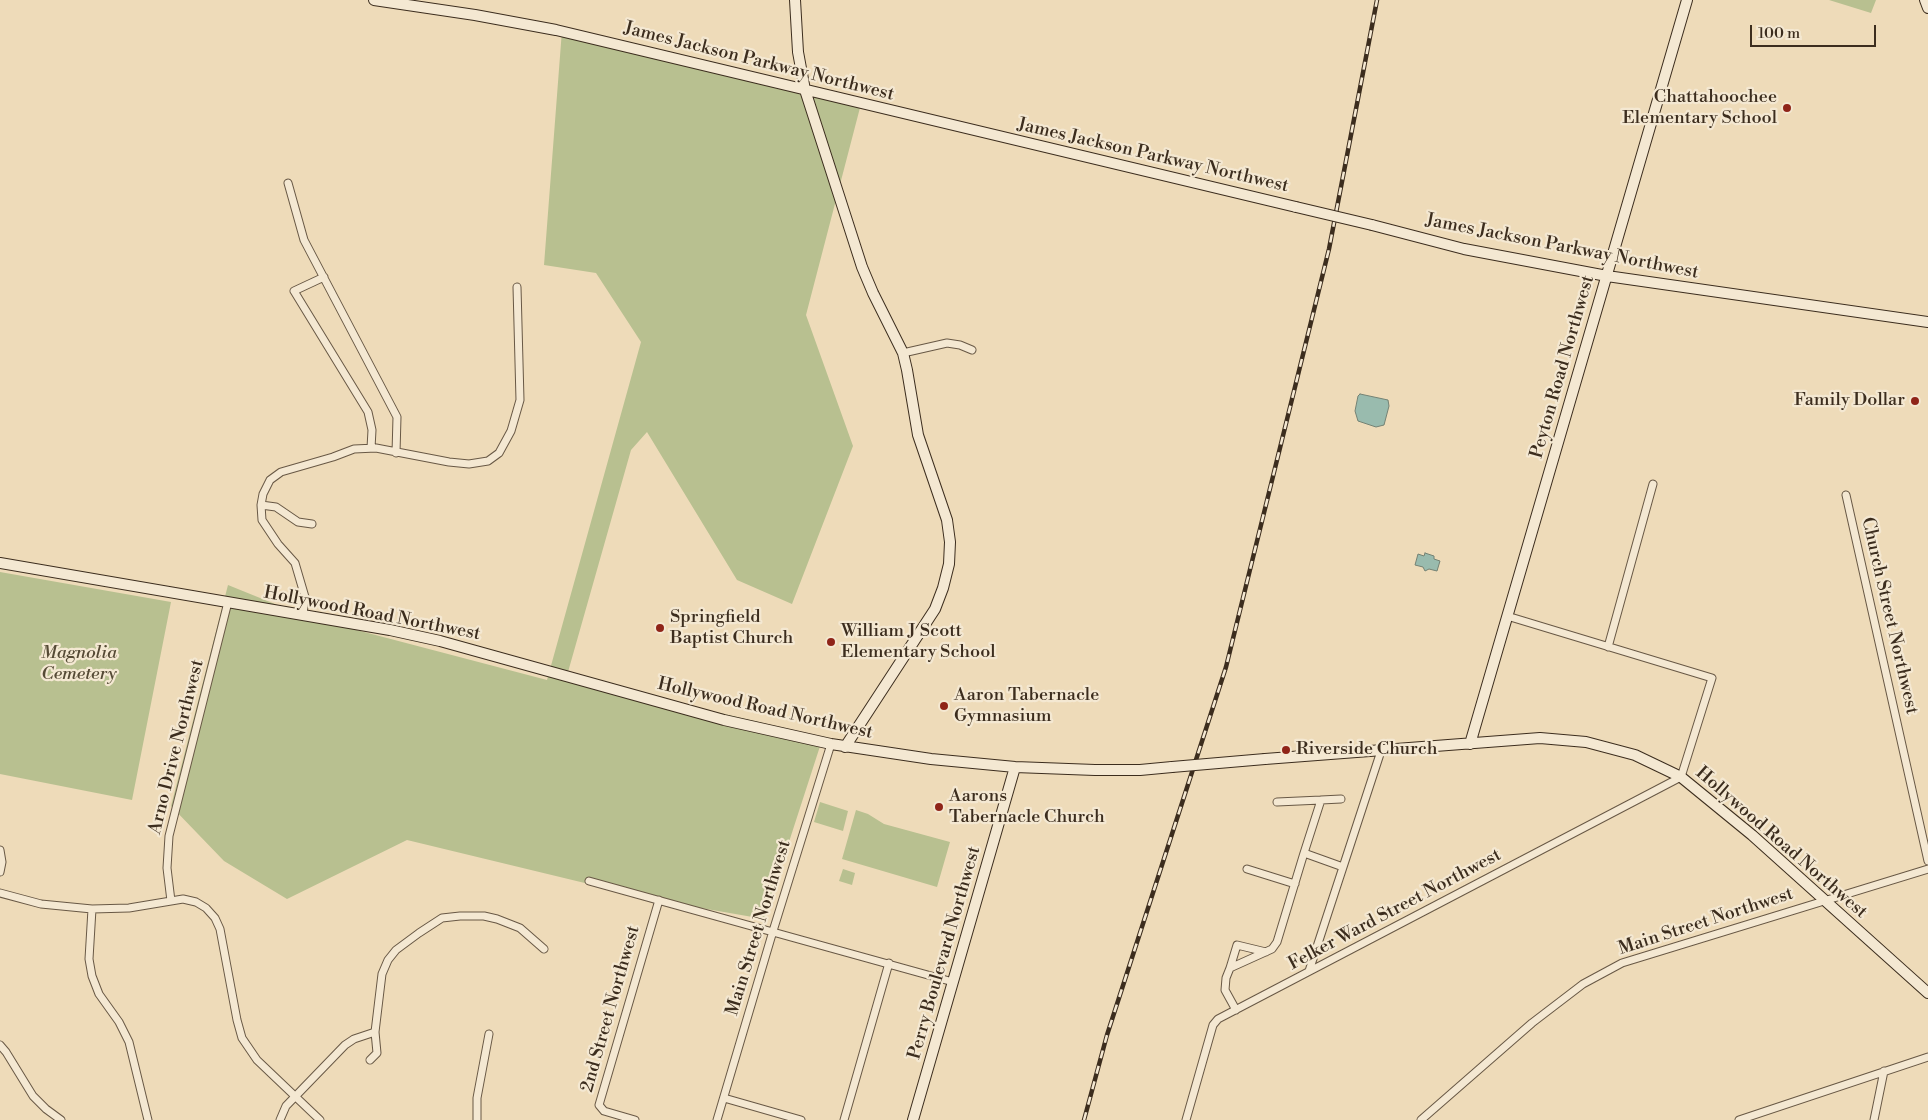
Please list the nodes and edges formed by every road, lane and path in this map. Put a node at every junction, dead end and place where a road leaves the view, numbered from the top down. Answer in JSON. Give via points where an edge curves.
{"nodes":[{"id":1,"x":380,"y":0,"type":"edge"},
{"id":2,"x":795,"y":0,"type":"edge"},
{"id":3,"x":1687,"y":0,"type":"edge"},
{"id":4,"x":1925,"y":0,"type":"edge"},
{"id":5,"x":1928,"y":8,"type":"edge"},
{"id":6,"x":805,"y":90,"type":"junction"},
{"id":7,"x":288,"y":183,"type":"dead end"},
{"id":8,"x":1606,"y":276,"type":"junction"},
{"id":9,"x":324,"y":278,"type":"junction"},
{"id":10,"x":517,"y":286,"type":"dead end"},
{"id":11,"x":1928,"y":322,"type":"edge"},
{"id":12,"x":972,"y":350,"type":"dead end"},
{"id":13,"x":903,"y":353,"type":"junction"},
{"id":14,"x":371,"y":448,"type":"junction"},
{"id":15,"x":396,"y":453,"type":"junction"},
{"id":16,"x":1653,"y":484,"type":"dead end"},
{"id":17,"x":1846,"y":495,"type":"dead end"},
{"id":18,"x":261,"y":505,"type":"junction"},
{"id":19,"x":312,"y":524,"type":"dead end"},
{"id":20,"x":0,"y":563,"type":"edge"},
{"id":21,"x":228,"y":602,"type":"junction"},
{"id":22,"x":303,"y":615,"type":"junction"},
{"id":23,"x":1507,"y":616,"type":"junction"},
{"id":24,"x":1608,"y":647,"type":"junction"},
{"id":25,"x":831,"y":744,"type":"junction"},
{"id":26,"x":1470,"y":744,"type":"junction"},
{"id":27,"x":845,"y":746,"type":"junction"},
{"id":28,"x":1381,"y":751,"type":"junction"},
{"id":29,"x":1015,"y":767,"type":"junction"},
{"id":30,"x":1681,"y":777,"type":"junction"},
{"id":31,"x":1341,"y":799,"type":"dead end"},
{"id":32,"x":1322,"y":800,"type":"junction"},
{"id":33,"x":1277,"y":802,"type":"dead end"},
{"id":34,"x":0,"y":850,"type":"edge"},
{"id":35,"x":1304,"y":853,"type":"junction"},
{"id":36,"x":1928,"y":861,"type":"edge"},
{"id":37,"x":1343,"y":867,"type":"junction"},
{"id":38,"x":1248,"y":869,"type":"dead end"},
{"id":39,"x":1928,"y":869,"type":"edge"},
{"id":40,"x":0,"y":872,"type":"edge"},
{"id":41,"x":589,"y":881,"type":"dead end"},
{"id":42,"x":1295,"y":884,"type":"junction"},
{"id":43,"x":0,"y":893,"type":"edge"},
{"id":44,"x":659,"y":900,"type":"junction"},
{"id":45,"x":1824,"y":900,"type":"junction"},
{"id":46,"x":171,"y":901,"type":"junction"},
{"id":47,"x":92,"y":909,"type":"junction"},
{"id":48,"x":773,"y":931,"type":"junction"},
{"id":49,"x":544,"y":949,"type":"dead end"},
{"id":50,"x":1266,"y":952,"type":"junction"},
{"id":51,"x":889,"y":963,"type":"junction"},
{"id":52,"x":1230,"y":968,"type":"junction"},
{"id":53,"x":1309,"y":972,"type":"junction"},
{"id":54,"x":954,"y":982,"type":"junction"},
{"id":55,"x":1928,"y":993,"type":"edge"},
{"id":56,"x":1236,"y":1010,"type":"junction"},
{"id":57,"x":375,"y":1032,"type":"junction"},
{"id":58,"x":489,"y":1034,"type":"dead end"},
{"id":59,"x":0,"y":1045,"type":"edge"},
{"id":60,"x":1928,"y":1056,"type":"edge"},
{"id":61,"x":370,"y":1060,"type":"dead end"},
{"id":62,"x":1884,"y":1071,"type":"junction"},
{"id":63,"x":296,"y":1097,"type":"junction"},
{"id":64,"x":724,"y":1098,"type":"junction"},
{"id":65,"x":62,"y":1120,"type":"edge"},
{"id":66,"x":148,"y":1120,"type":"edge"},
{"id":67,"x":280,"y":1120,"type":"edge"},
{"id":68,"x":320,"y":1120,"type":"edge"},
{"id":69,"x":477,"y":1120,"type":"edge"},
{"id":70,"x":636,"y":1120,"type":"edge"},
{"id":71,"x":717,"y":1120,"type":"edge"},
{"id":72,"x":801,"y":1120,"type":"edge"},
{"id":73,"x":844,"y":1120,"type":"edge"},
{"id":74,"x":913,"y":1120,"type":"edge"},
{"id":75,"x":1186,"y":1120,"type":"edge"},
{"id":76,"x":1421,"y":1120,"type":"edge"},
{"id":77,"x":1739,"y":1120,"type":"edge"},
{"id":78,"x":1874,"y":1120,"type":"edge"}],
"edges":[{"from":1,"to":6,"type":"street","name":"James Jackson Parkway Northwest","via":[[556,30]]},
{"from":2,"to":6,"type":"street","via":[[798,52]]},
{"from":3,"to":8,"type":"street","name":"Peyton Road Northwest"},
{"from":4,"to":5,"type":"street"},
{"from":6,"to":8,"type":"street","name":"James Jackson Parkway Northwest","bridge":true,"via":[[1464,249]]},
{"from":6,"to":13,"type":"street","via":[[862,267]]},
{"from":7,"to":9,"type":"street","via":[[304,240]]},
{"from":8,"to":11,"type":"street","name":"James Jackson Parkway Northwest"},
{"from":8,"to":23,"type":"street","name":"Peyton Road Northwest"},
{"from":9,"to":14,"type":"street","via":[[294,291],[368,412]]},
{"from":9,"to":15,"type":"street","via":[[398,417]]},
{"from":10,"to":15,"type":"street","via":[[520,400],[511,431],[499,453],[488,461],[468,464]]},
{"from":12,"to":13,"type":"street","via":[[960,344],[947,343]]},
{"from":13,"to":27,"type":"street","via":[[918,435],[947,520],[949,564],[935,609]]},
{"from":14,"to":15,"type":"street"},
{"from":14,"to":18,"type":"street","via":[[354,449],[281,472],[270,480]]},
{"from":16,"to":24,"type":"street"},
{"from":17,"to":36,"type":"street","name":"Church Street Northwest"},
{"from":18,"to":19,"type":"street","via":[[276,507],[298,522]]},
{"from":18,"to":22,"type":"street","via":[[262,520],[295,563],[305,597]]},
{"from":20,"to":21,"type":"street","name":"Hollywood Road Northwest"},
{"from":21,"to":22,"type":"street","name":"Hollywood Road Northwest"},
{"from":21,"to":46,"type":"street","name":"Arno Drive Northwest","via":[[169,836],[167,868]]},
{"from":22,"to":25,"type":"street","name":"Hollywood Road Northwest","via":[[440,641],[714,717]]},
{"from":23,"to":24,"type":"street"},
{"from":23,"to":26,"type":"street","name":"Peyton Road Northwest"},
{"from":24,"to":30,"type":"street","via":[[1712,678]]},
{"from":25,"to":27,"type":"street","name":"Hollywood Road Northwest"},
{"from":25,"to":48,"type":"street","name":"Main Street Northwest"},
{"from":26,"to":28,"type":"street","name":"Hollywood Road Northwest"},
{"from":26,"to":30,"type":"street","name":"Hollywood Road Northwest","via":[[1540,738],[1586,742],[1635,755]]},
{"from":27,"to":29,"type":"street","name":"Hollywood Road Northwest"},
{"from":28,"to":29,"type":"street","name":"Hollywood Road Northwest","bridge":true,"via":[[1140,770]]},
{"from":28,"to":37,"type":"street"},
{"from":29,"to":54,"type":"street","name":"Perry Boulevard Northwest"},
{"from":30,"to":45,"type":"street","name":"Hollywood Road Northwest"},
{"from":30,"to":53,"type":"street","name":"Felker Ward Street Northwest"},
{"from":31,"to":32,"type":"street"},
{"from":32,"to":33,"type":"street"},
{"from":32,"to":35,"type":"street"},
{"from":34,"to":40,"type":"street"},
{"from":35,"to":37,"type":"street"},
{"from":35,"to":42,"type":"street"},
{"from":37,"to":53,"type":"street"},
{"from":38,"to":42,"type":"street"},
{"from":39,"to":45,"type":"street","name":"Main Street Northwest"},
{"from":41,"to":44,"type":"street"},
{"from":42,"to":50,"type":"street","via":[[1277,942]]},
{"from":43,"to":47,"type":"street","via":[[40,904]]},
{"from":44,"to":48,"type":"street"},
{"from":44,"to":70,"type":"street","name":"2nd Street Northwest","via":[[599,1104],[604,1111]]},
{"from":45,"to":55,"type":"street","name":"Hollywood Road Northwest"},
{"from":45,"to":76,"type":"street","name":"Main Street Northwest","via":[[1622,963],[1584,984],[1532,1023]]},
{"from":46,"to":47,"type":"street","via":[[129,908]]},
{"from":46,"to":63,"type":"street","via":[[196,902],[215,918],[242,1038],[257,1060]]},
{"from":47,"to":66,"type":"street","via":[[92,976],[99,994],[129,1042]]},
{"from":48,"to":51,"type":"street"},
{"from":48,"to":64,"type":"street","name":"Main Street Northwest"},
{"from":49,"to":57,"type":"street","via":[[520,928],[497,919],[476,916],[442,918],[396,950],[388,960],[382,974]]},
{"from":50,"to":52,"type":"street"},
{"from":50,"to":52,"type":"street","via":[[1237,944]]},
{"from":51,"to":54,"type":"street"},
{"from":51,"to":73,"type":"street"},
{"from":52,"to":56,"type":"street","via":[[1225,990]]},
{"from":53,"to":56,"type":"street","name":"Felker Ward Street Northwest"},
{"from":54,"to":74,"type":"street","name":"Perry Boulevard Northwest"},
{"from":56,"to":75,"type":"street","name":"Felker Ward Street Northwest","via":[[1213,1025]]},
{"from":57,"to":61,"type":"street","via":[[377,1052]]},
{"from":57,"to":63,"type":"street","via":[[345,1045]]},
{"from":58,"to":69,"type":"street","via":[[477,1098]]},
{"from":59,"to":65,"type":"street","via":[[33,1096]]},
{"from":60,"to":62,"type":"street"},
{"from":62,"to":77,"type":"street"},
{"from":62,"to":78,"type":"street"},
{"from":63,"to":67,"type":"street","via":[[286,1106]]},
{"from":63,"to":68,"type":"street"},
{"from":64,"to":71,"type":"street","name":"Main Street Northwest"},
{"from":64,"to":72,"type":"street"}]}
